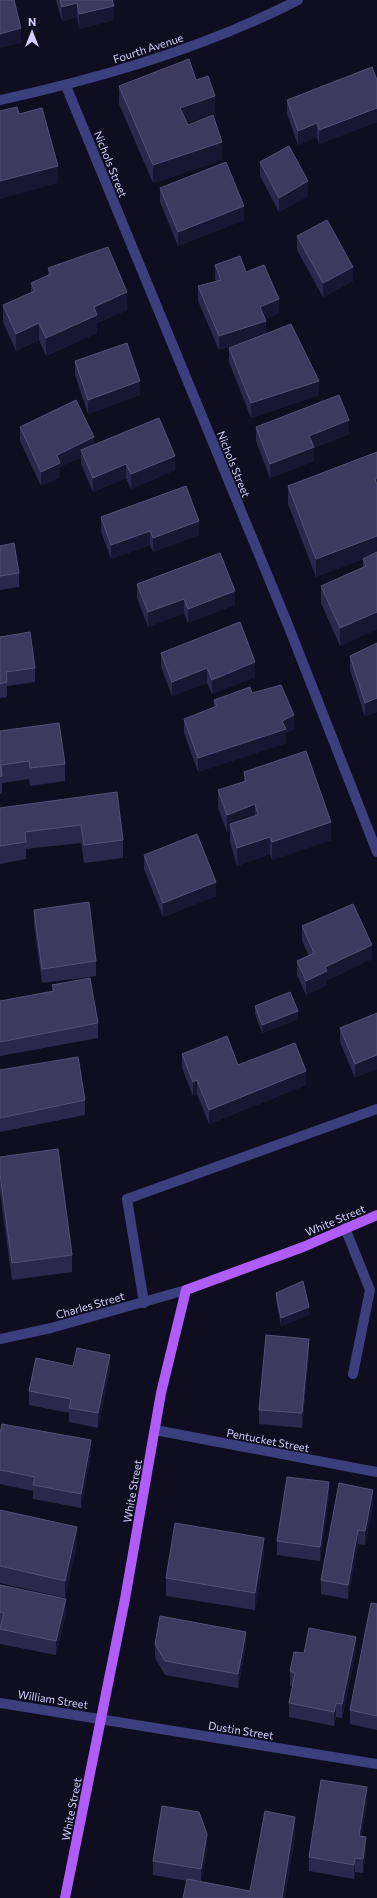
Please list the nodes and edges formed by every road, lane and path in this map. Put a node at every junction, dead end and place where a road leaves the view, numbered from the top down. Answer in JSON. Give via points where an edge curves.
{"nodes":[{"id":1,"x":298,"y":0,"type":"edge"},
{"id":2,"x":66,"y":86,"type":"junction"},
{"id":3,"x":0,"y":100,"type":"edge"},
{"id":4,"x":377,"y":852,"type":"edge"},
{"id":5,"x":377,"y":1109,"type":"edge"},
{"id":6,"x":377,"y":1215,"type":"edge"},
{"id":7,"x":345,"y":1228,"type":"junction"},
{"id":8,"x":186,"y":1290,"type":"junction"},
{"id":9,"x":144,"y":1303,"type":"junction"},
{"id":10,"x":0,"y":1339,"type":"edge"},
{"id":11,"x":353,"y":1374,"type":"dead end"},
{"id":12,"x":155,"y":1430,"type":"junction"},
{"id":13,"x":377,"y":1472,"type":"edge"},
{"id":14,"x":0,"y":1703,"type":"edge"},
{"id":15,"x":102,"y":1718,"type":"junction"},
{"id":16,"x":377,"y":1764,"type":"edge"},
{"id":17,"x":65,"y":1898,"type":"edge"}],
"edges":[{"from":1,"to":2,"type":"street","name":"Fourth Avenue","via":[[186,49]]},
{"from":2,"to":3,"type":"street","name":"Fourth Avenue"},
{"from":2,"to":4,"type":"street","name":"Nichols Street","via":[[288,625]]},
{"from":5,"to":9,"type":"street","via":[[127,1199]]},
{"from":6,"to":7,"type":"main road","name":"White Street"},
{"from":7,"to":8,"type":"main road","name":"White Street"},
{"from":7,"to":11,"type":"street","via":[[370,1290]]},
{"from":8,"to":9,"type":"street","name":"Charles Street"},
{"from":8,"to":12,"type":"main road","name":"White Street","via":[[161,1393]]},
{"from":9,"to":10,"type":"street","name":"Charles Street"},
{"from":12,"to":13,"type":"street","name":"Pentucket Street"},
{"from":12,"to":15,"type":"main road","name":"White Street"},
{"from":14,"to":15,"type":"street","name":"William Street"},
{"from":15,"to":16,"type":"street","name":"Dustin Street"},
{"from":15,"to":17,"type":"main road","name":"White Street"}]}
